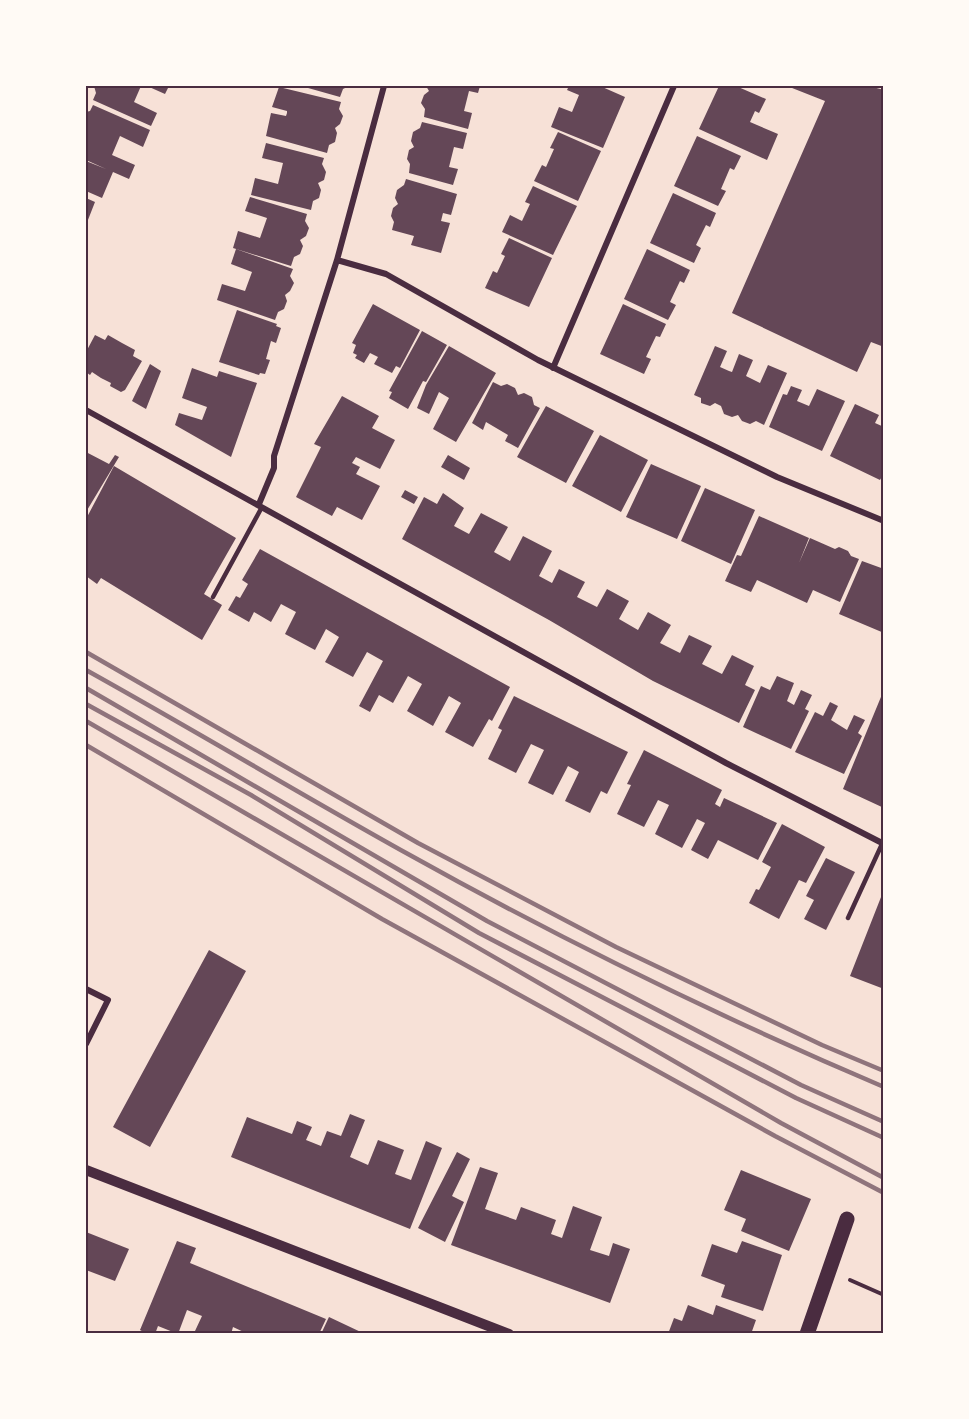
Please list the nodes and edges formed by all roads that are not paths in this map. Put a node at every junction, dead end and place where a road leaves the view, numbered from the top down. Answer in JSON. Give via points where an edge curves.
{"nodes":[{"id":1,"x":384,"y":86,"type":"edge"},
{"id":2,"x":674,"y":86,"type":"edge"},
{"id":3,"x":337,"y":260,"type":"junction"},
{"id":4,"x":553,"y":368,"type":"junction"},
{"id":5,"x":86,"y":410,"type":"edge"},
{"id":6,"x":261,"y":505,"type":"junction"},
{"id":7,"x":884,"y":521,"type":"edge"},
{"id":8,"x":213,"y":597,"type":"dead end"},
{"id":9,"x":883,"y":844,"type":"edge"},
{"id":10,"x":848,"y":918,"type":"dead end"},
{"id":11,"x":86,"y":989,"type":"edge"},
{"id":12,"x":86,"y":1044,"type":"edge"},
{"id":13,"x":86,"y":1170,"type":"edge"},
{"id":14,"x":847,"y":1219,"type":"dead end"},
{"id":15,"x":509,"y":1334,"type":"edge"},
{"id":16,"x":807,"y":1334,"type":"edge"}],
"edges":[{"from":1,"to":3,"type":"street"},
{"from":2,"to":4,"type":"street"},
{"from":3,"to":4,"type":"street","via":[[386,274]]},
{"from":3,"to":6,"type":"street"},
{"from":4,"to":7,"type":"street","via":[[777,477]]},
{"from":5,"to":6,"type":"street"},
{"from":6,"to":8,"type":"lane"},
{"from":6,"to":9,"type":"street","via":[[677,737]]},
{"from":9,"to":10,"type":"lane"},
{"from":11,"to":12,"type":"street","via":[[108,1000]]},
{"from":13,"to":15,"type":"street"},
{"from":14,"to":16,"type":"main road"}]}
